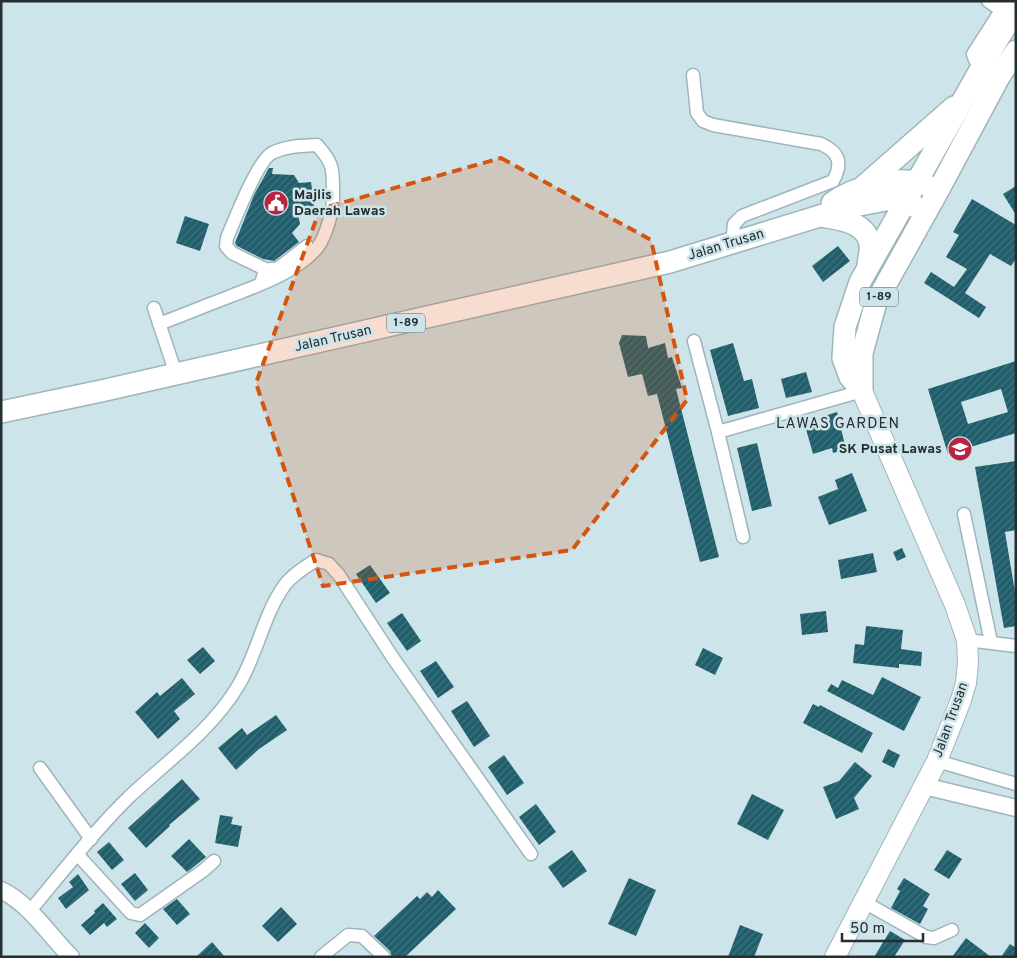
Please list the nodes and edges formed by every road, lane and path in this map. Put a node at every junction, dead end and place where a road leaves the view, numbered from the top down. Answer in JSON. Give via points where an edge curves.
{"nodes":[{"id":1,"x":988,"y":1,"type":"edge"},
{"id":2,"x":1008,"y":7,"type":"edge"},
{"id":3,"x":1016,"y":51,"type":"edge"},
{"id":4,"x":693,"y":75,"type":"dead end"},
{"id":5,"x":967,"y":95,"type":"junction"},
{"id":6,"x":918,"y":181,"type":"junction"},
{"id":7,"x":864,"y":186,"type":"junction"},
{"id":8,"x":938,"y":191,"type":"junction"},
{"id":9,"x":906,"y":202,"type":"junction"},
{"id":10,"x":926,"y":212,"type":"junction"},
{"id":11,"x":813,"y":218,"type":"junction"},
{"id":12,"x":327,"y":225,"type":"junction"},
{"id":13,"x":732,"y":244,"type":"junction"},
{"id":14,"x":265,"y":269,"type":"junction"},
{"id":15,"x":867,"y":270,"type":"junction"},
{"id":16,"x":261,"y":284,"type":"junction"},
{"id":17,"x":154,"y":308,"type":"dead end"},
{"id":18,"x":159,"y":324,"type":"junction"},
{"id":19,"x":694,"y":341,"type":"dead end"},
{"id":20,"x":176,"y":374,"type":"junction"},
{"id":21,"x":862,"y":391,"type":"junction"},
{"id":22,"x":1,"y":412,"type":"edge"},
{"id":23,"x":718,"y":432,"type":"junction"},
{"id":24,"x":964,"y":514,"type":"dead end"},
{"id":25,"x":743,"y":537,"type":"dead end"},
{"id":26,"x":967,"y":640,"type":"junction"},
{"id":27,"x":991,"y":642,"type":"junction"},
{"id":28,"x":1016,"y":646,"type":"edge"},
{"id":29,"x":937,"y":761,"type":"junction"},
{"id":30,"x":40,"y":768,"type":"dead end"},
{"id":31,"x":1016,"y":784,"type":"edge"},
{"id":32,"x":924,"y":786,"type":"junction"},
{"id":33,"x":1016,"y":808,"type":"edge"},
{"id":34,"x":91,"y":838,"type":"junction"},
{"id":35,"x":77,"y":854,"type":"junction"},
{"id":36,"x":531,"y":854,"type":"dead end"},
{"id":37,"x":214,"y":861,"type":"dead end"},
{"id":38,"x":1,"y":890,"type":"edge"},
{"id":39,"x":864,"y":902,"type":"junction"},
{"id":40,"x":29,"y":912,"type":"junction"},
{"id":41,"x":952,"y":930,"type":"dead end"},
{"id":42,"x":71,"y":957,"type":"edge"},
{"id":43,"x":321,"y":957,"type":"edge"},
{"id":44,"x":384,"y":957,"type":"edge"},
{"id":45,"x":835,"y":957,"type":"edge"}],
"edges":[{"from":1,"to":2,"type":"street"},
{"from":2,"to":5,"type":"highway","name":"Jalan Trusan","via":[[984,65]]},
{"from":3,"to":8,"type":"highway","name":"Jalan Trusan","number":"1-89"},
{"from":4,"to":13,"type":"street","via":[[697,113],[703,121],[820,144],[832,149],[838,161],[838,172],[833,181],[742,216],[734,224]]},
{"from":5,"to":6,"type":"highway","name":"Jalan Trusan"},
{"from":5,"to":7,"type":"highway"},
{"from":6,"to":7,"type":"highway","name":"Jalan Trusan","number":"1-89"},
{"from":6,"to":8,"type":"highway","name":"Jalan Trusan","number":"1-89"},
{"from":6,"to":9,"type":"highway","name":"Jalan Trusan"},
{"from":7,"to":11,"type":"highway","name":"Jalan Trusan","number":"1-89","via":[[836,199]]},
{"from":8,"to":10,"type":"highway","name":"Jalan Trusan","number":"1-89"},
{"from":9,"to":10,"type":"highway","name":"Jalan Trusan","number":"1-89"},
{"from":9,"to":11,"type":"highway","name":"Jalan Trusan","number":"1-89","via":[[882,200]]},
{"from":9,"to":15,"type":"highway","name":"Jalan Trusan"},
{"from":10,"to":21,"type":"highway","name":"Jalan Trusan","number":"1-89","via":[[876,302],[862,353]]},
{"from":11,"to":13,"type":"highway","name":"Jalan Trusan","number":"1-89"},
{"from":11,"to":15,"type":"highway","via":[[841,219],[859,227],[869,239],[871,250]]},
{"from":12,"to":14,"type":"street","via":[[277,269]]},
{"from":12,"to":14,"type":"street","via":[[334,201],[329,159],[317,145],[294,146],[270,154],[258,170],[226,246],[232,253]]},
{"from":12,"to":16,"type":"street","via":[[318,247],[292,269]]},
{"from":13,"to":20,"type":"highway","name":"Jalan Trusan","number":"1-89","via":[[642,269]]},
{"from":14,"to":16,"type":"street"},
{"from":15,"to":21,"type":"highway","name":"Jalan Trusan","via":[[845,327],[843,358],[850,377]]},
{"from":16,"to":18,"type":"street"},
{"from":17,"to":18,"type":"street"},
{"from":18,"to":20,"type":"street"},
{"from":19,"to":23,"type":"street"},
{"from":20,"to":22,"type":"highway","name":"Jalan Trusan","number":"1-89"},
{"from":21,"to":23,"type":"street"},
{"from":21,"to":26,"type":"main road","name":"Jalan Trusan","via":[[955,605]]},
{"from":23,"to":25,"type":"street"},
{"from":24,"to":27,"type":"street"},
{"from":26,"to":27,"type":"street"},
{"from":26,"to":29,"type":"main road","name":"Jalan Trusan","via":[[966,683]]},
{"from":27,"to":28,"type":"street"},
{"from":29,"to":31,"type":"street"},
{"from":29,"to":32,"type":"main road","name":"Jalan Trusan"},
{"from":30,"to":34,"type":"street"},
{"from":32,"to":33,"type":"street"},
{"from":32,"to":39,"type":"main road","name":"Jalan Trusan"},
{"from":34,"to":35,"type":"street"},
{"from":34,"to":36,"type":"street","via":[[128,798],[222,710],[239,686],[284,586],[316,560],[329,564],[339,575],[393,658]]},
{"from":35,"to":37,"type":"street","via":[[131,913],[140,915]]},
{"from":35,"to":40,"type":"street"},
{"from":38,"to":40,"type":"street"},
{"from":39,"to":41,"type":"street","via":[[926,937],[934,938]]},
{"from":39,"to":45,"type":"main road","name":"Jalan Trusan"},
{"from":40,"to":42,"type":"street"},
{"from":43,"to":44,"type":"street","via":[[348,934],[362,936]]}]}
